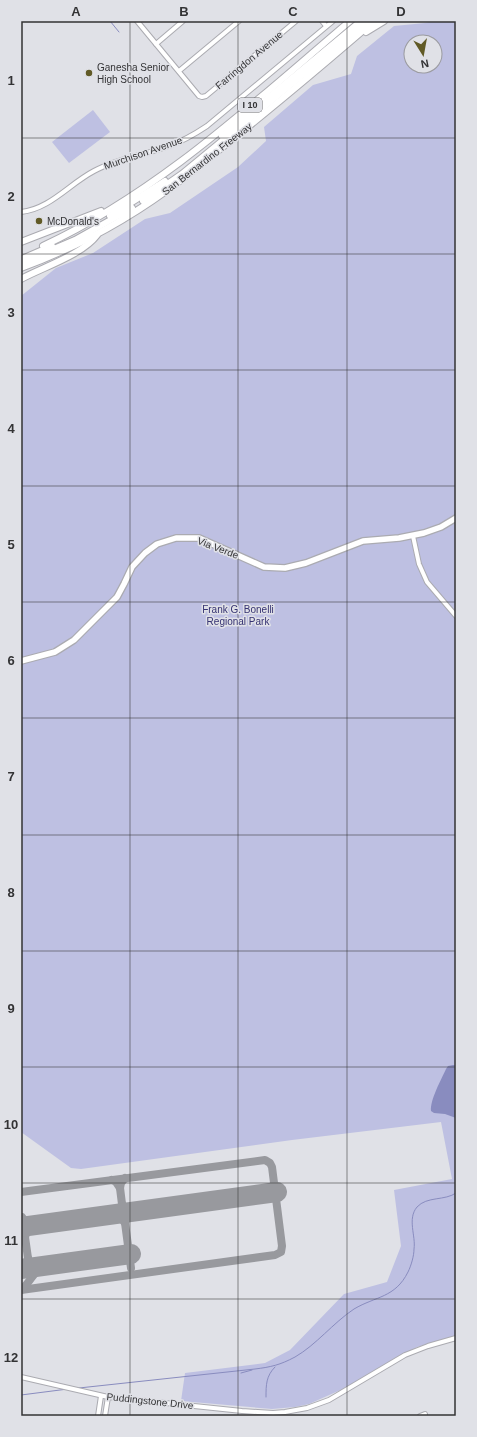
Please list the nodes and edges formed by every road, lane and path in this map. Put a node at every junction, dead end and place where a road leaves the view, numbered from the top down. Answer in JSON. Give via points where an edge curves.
{"nodes":[{"id":1,"x":137,"y":21,"type":"edge"},
{"id":2,"x":183,"y":21,"type":"edge"},
{"id":3,"x":239,"y":21,"type":"edge"},
{"id":4,"x":296,"y":21,"type":"edge"},
{"id":5,"x":322,"y":21,"type":"edge"},
{"id":6,"x":333,"y":21,"type":"edge"},
{"id":7,"x":350,"y":21,"type":"edge"},
{"id":8,"x":361,"y":21,"type":"edge"},
{"id":9,"x":368,"y":21,"type":"edge"},
{"id":10,"x":374,"y":21,"type":"edge"},
{"id":11,"x":384,"y":21,"type":"edge"},
{"id":12,"x":326,"y":26,"type":"junction"},
{"id":13,"x":354,"y":38,"type":"junction"},
{"id":14,"x":156,"y":44,"type":"junction"},
{"id":15,"x":179,"y":72,"type":"junction"},
{"id":16,"x":114,"y":207,"type":"junction"},
{"id":17,"x":21,"y":212,"type":"edge"},
{"id":18,"x":98,"y":233,"type":"junction"},
{"id":19,"x":21,"y":242,"type":"edge"},
{"id":20,"x":21,"y":255,"type":"edge"},
{"id":21,"x":21,"y":259,"type":"edge"},
{"id":22,"x":21,"y":264,"type":"edge"},
{"id":23,"x":21,"y":268,"type":"edge"},
{"id":24,"x":21,"y":279,"type":"edge"},
{"id":25,"x":456,"y":518,"type":"edge"},
{"id":26,"x":413,"y":536,"type":"junction"},
{"id":27,"x":456,"y":616,"type":"edge"},
{"id":28,"x":21,"y":661,"type":"edge"},
{"id":29,"x":456,"y":1338,"type":"edge"},
{"id":30,"x":21,"y":1377,"type":"edge"},
{"id":31,"x":101,"y":1396,"type":"junction"},
{"id":32,"x":108,"y":1397,"type":"junction"},
{"id":33,"x":272,"y":1414,"type":"edge"},
{"id":34,"x":425,"y":1414,"type":"dead end"},
{"id":35,"x":98,"y":1416,"type":"edge"},
{"id":36,"x":105,"y":1416,"type":"edge"},
{"id":37,"x":420,"y":1416,"type":"edge"}],
"edges":[{"from":1,"to":14,"type":"street"},
{"from":2,"to":14,"type":"street"},
{"from":3,"to":15,"type":"street"},
{"from":4,"to":15,"type":"street","name":"Farringdon Avenue","via":[[206,96],[199,96]]},
{"from":5,"to":12,"type":"street"},
{"from":6,"to":12,"type":"street","name":"Murchison Avenue"},
{"from":7,"to":16,"type":"highway","name":"San Bernardino Freeway","number":"I 10","via":[[200,147],[157,180]]},
{"from":8,"to":21,"type":"highway","via":[[194,160],[155,188],[102,221]]},
{"from":9,"to":22,"type":"highway","via":[[156,193],[82,236]]},
{"from":10,"to":13,"type":"highway","name":"San Bernardino Freeway","number":"I 10"},
{"from":11,"to":13,"type":"highway"},
{"from":12,"to":17,"type":"street","name":"Murchison Avenue","via":[[195,134],[170,146],[105,165],[44,206]]},
{"from":13,"to":18,"type":"highway","name":"San Bernardino Freeway","number":"I 10","via":[[182,180]]},
{"from":14,"to":15,"type":"street"},
{"from":16,"to":19,"type":"highway"},
{"from":16,"to":20,"type":"highway","name":"San Bernardino Freeway","number":"I 10","via":[[76,229]]},
{"from":18,"to":23,"type":"highway","name":"San Bernardino Freeway","number":"I 10"},
{"from":18,"to":24,"type":"highway","via":[[91,243]]},
{"from":25,"to":26,"type":"main road","name":"Via Verde","via":[[441,527]]},
{"from":26,"to":27,"type":"street","via":[[419,564],[428,582]]},
{"from":26,"to":28,"type":"main road","name":"Via Verde","via":[[363,541],[306,564],[285,568],[264,567],[199,538],[176,538],[157,544],[132,567],[116,596],[74,640],[55,652]]},
{"from":29,"to":33,"type":"street","name":"Puddingstone Drive","via":[[410,1353],[323,1402],[294,1411]]},
{"from":30,"to":31,"type":"street","name":"Puddingstone Drive"},
{"from":31,"to":32,"type":"street","name":"Puddingstone Drive"},
{"from":31,"to":35,"type":"street"},
{"from":32,"to":33,"type":"street","name":"Puddingstone Drive"},
{"from":32,"to":36,"type":"street"},
{"from":34,"to":37,"type":"street"}]}
